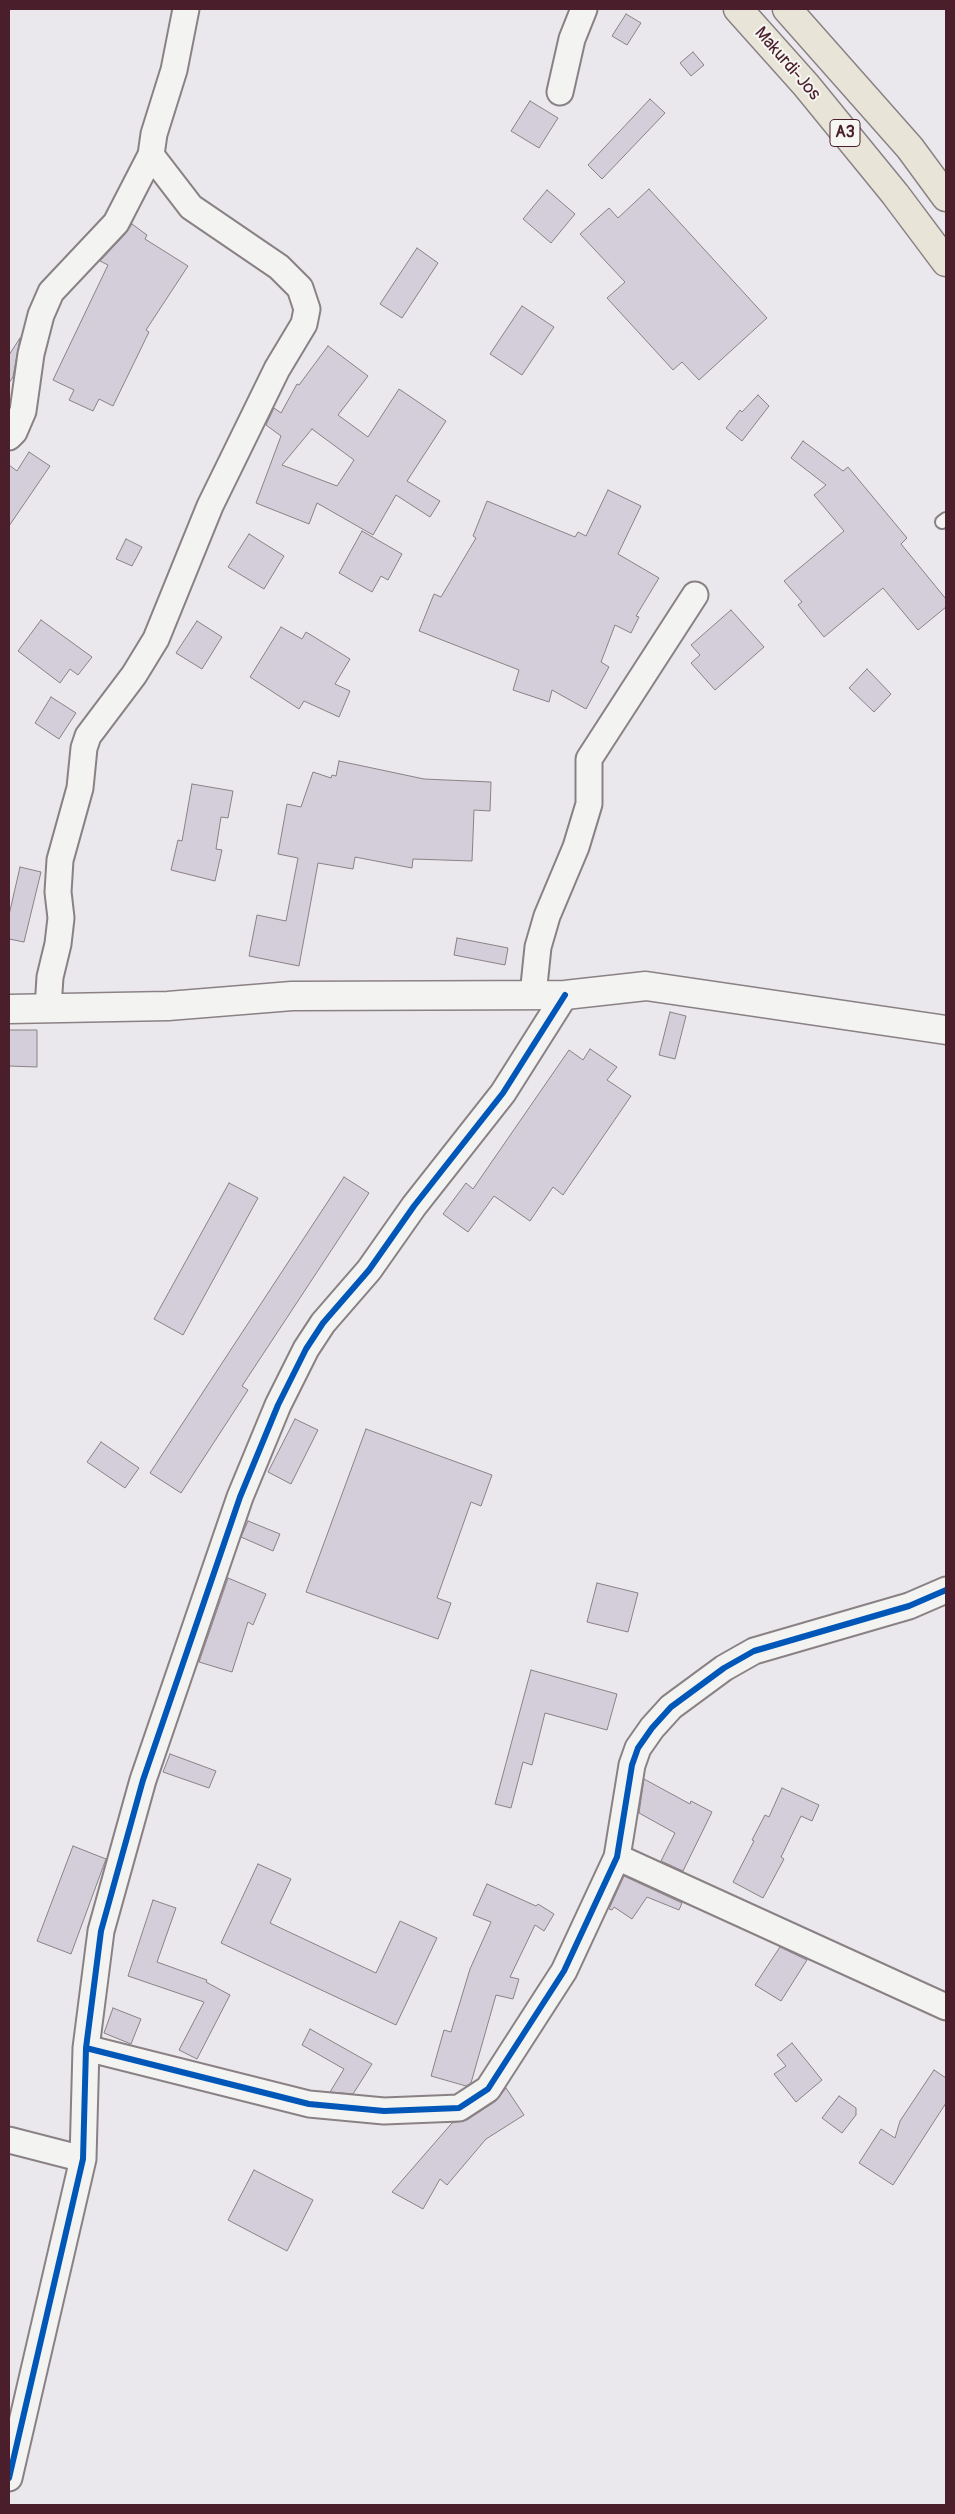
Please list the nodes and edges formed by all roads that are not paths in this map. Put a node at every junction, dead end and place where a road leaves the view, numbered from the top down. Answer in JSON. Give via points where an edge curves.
{"nodes":[{"id":1,"x":186,"y":9,"type":"edge"},
{"id":2,"x":584,"y":9,"type":"edge"},
{"id":3,"x":738,"y":9,"type":"edge"},
{"id":4,"x":794,"y":11,"type":"edge"},
{"id":5,"x":560,"y":92,"type":"dead end"},
{"id":6,"x":151,"y":155,"type":"junction"},
{"id":7,"x":946,"y":197,"type":"edge"},
{"id":8,"x":946,"y":262,"type":"edge"},
{"id":9,"x":9,"y":437,"type":"edge"},
{"id":10,"x":695,"y":595,"type":"dead end"},
{"id":11,"x":534,"y":995,"type":"junction"},
{"id":12,"x":565,"y":995,"type":"junction"},
{"id":13,"x":48,"y":1008,"type":"junction"},
{"id":14,"x":9,"y":1009,"type":"edge"},
{"id":15,"x":946,"y":1030,"type":"edge"},
{"id":16,"x":946,"y":1590,"type":"edge"},
{"id":17,"x":617,"y":1857,"type":"junction"},
{"id":18,"x":946,"y":2007,"type":"edge"},
{"id":19,"x":86,"y":2048,"type":"junction"},
{"id":20,"x":9,"y":2140,"type":"edge"},
{"id":21,"x":83,"y":2159,"type":"junction"},
{"id":22,"x":10,"y":2471,"type":"edge"}],
"edges":[{"from":1,"to":6,"type":"street","via":[[174,70],[154,134]]},
{"from":2,"to":5,"type":"street","via":[[572,39]]},
{"from":3,"to":8,"type":"highway","name":"Makurdi-Jos","number":"A3","via":[[806,85]]},
{"from":4,"to":7,"type":"highway","name":"Makurdi-Jos","number":"A3","via":[[910,148]]},
{"from":6,"to":9,"type":"street","via":[[116,223],[51,292],[31,354],[23,411]]},
{"from":6,"to":13,"type":"street","via":[[192,207],[284,272],[300,288],[307,309],[304,324],[277,369],[210,506],[156,639],[134,676],[88,736],[80,788],[60,860],[58,892],[61,918]]},
{"from":10,"to":11,"type":"street","via":[[589,758],[589,804],[538,947]]},
{"from":11,"to":12,"type":"street"},
{"from":11,"to":13,"type":"street","via":[[292,996],[168,1006]]},
{"from":12,"to":15,"type":"street","via":[[646,986]]},
{"from":12,"to":19,"type":"street","via":[[503,1093],[414,1206],[369,1270],[323,1323],[278,1405],[240,1497],[143,1780],[102,1931]]},
{"from":13,"to":14,"type":"street"},
{"from":16,"to":17,"type":"street","via":[[910,1606],[754,1652],[724,1668],[671,1707],[638,1748],[632,1765]]},
{"from":17,"to":18,"type":"street"},
{"from":17,"to":19,"type":"street","via":[[568,1963],[544,2004],[488,2089],[459,2108],[384,2111],[309,2104]]},
{"from":19,"to":21,"type":"street"},
{"from":20,"to":21,"type":"street"},
{"from":21,"to":22,"type":"street"}]}
